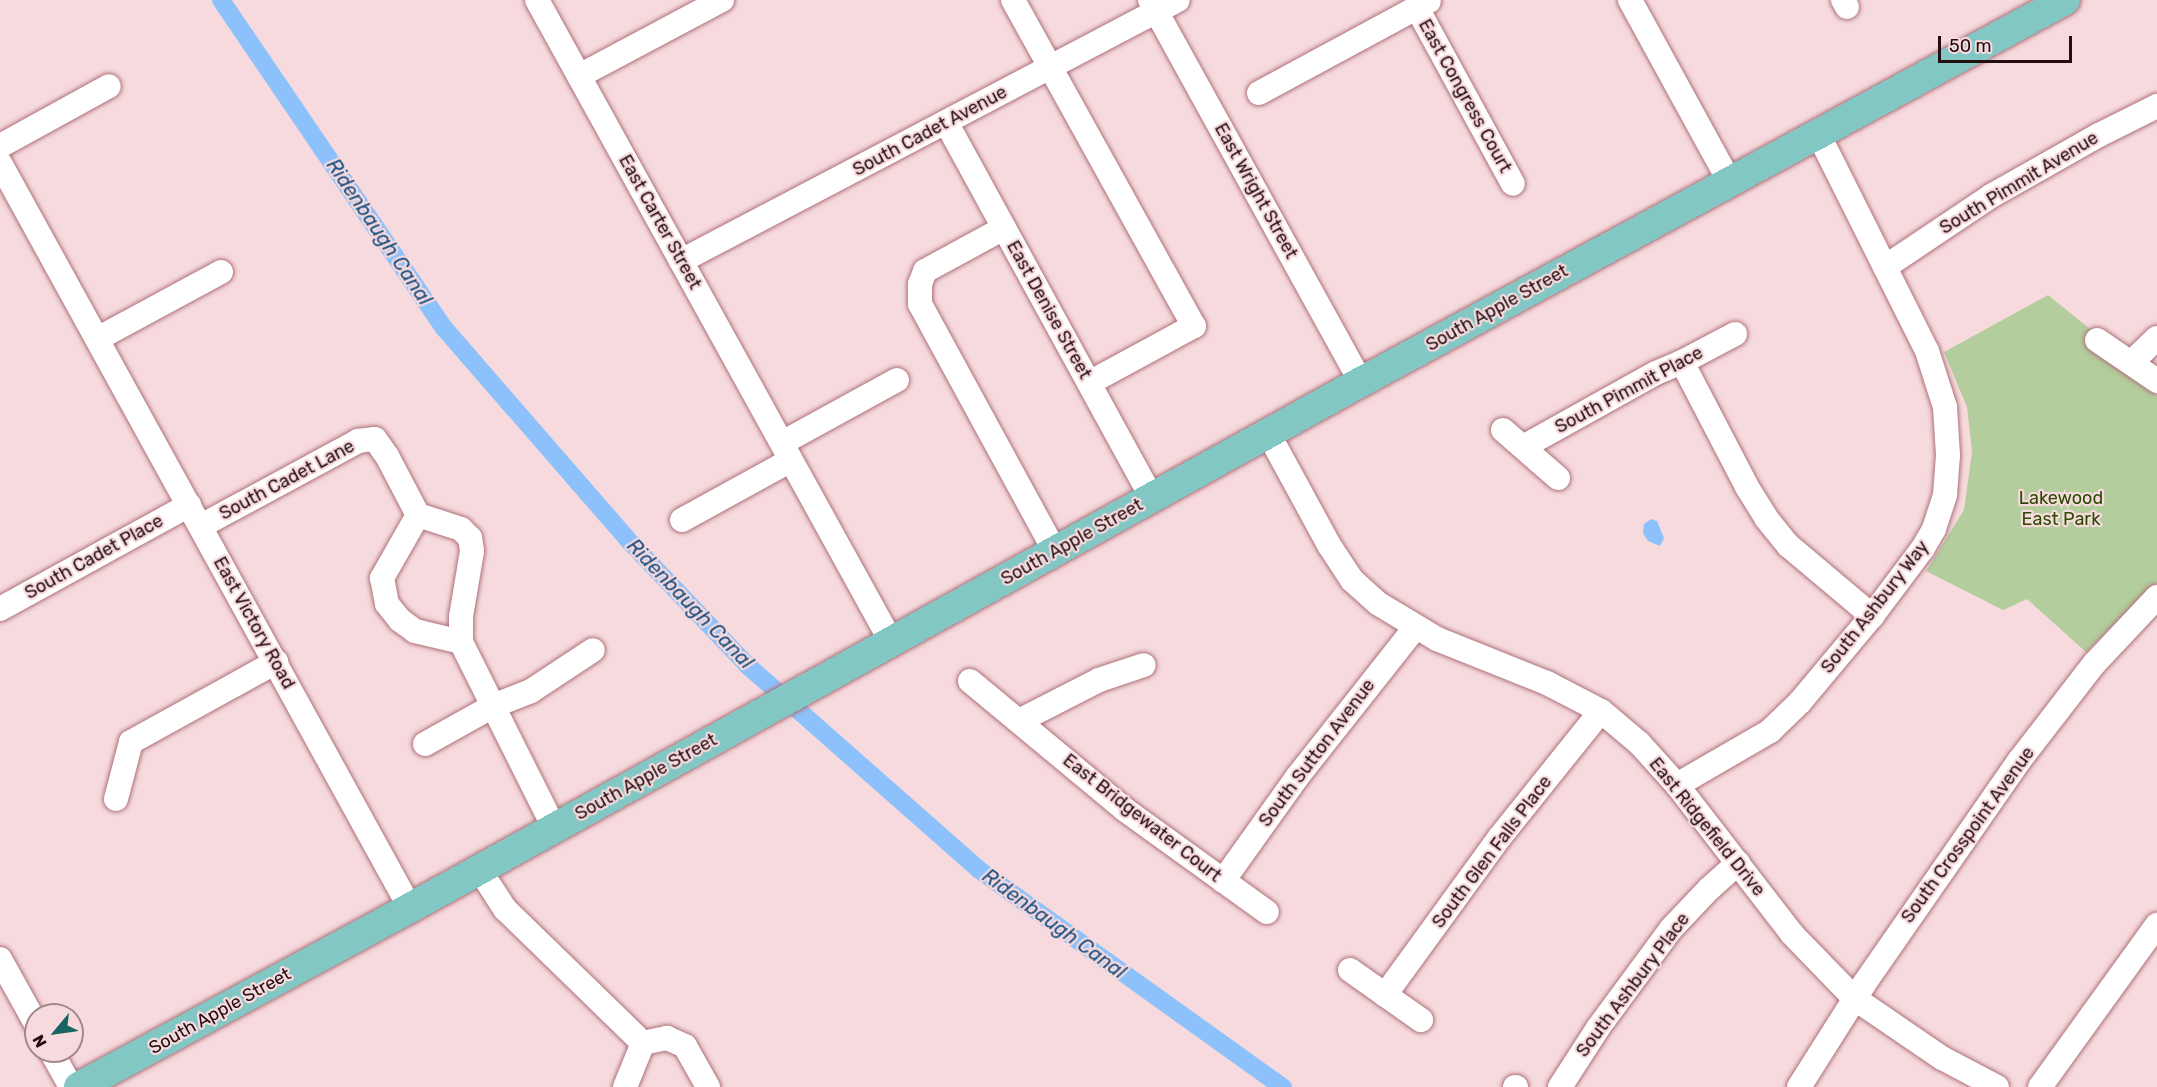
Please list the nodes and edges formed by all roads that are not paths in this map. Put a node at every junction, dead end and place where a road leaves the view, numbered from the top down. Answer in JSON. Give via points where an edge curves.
{"nodes":[{"id":1,"x":537,"y":0,"type":"edge"},
{"id":2,"x":722,"y":0,"type":"edge"},
{"id":3,"x":1013,"y":0,"type":"edge"},
{"id":4,"x":1178,"y":0,"type":"edge"},
{"id":5,"x":1630,"y":0,"type":"edge"},
{"id":6,"x":2065,"y":0,"type":"edge"},
{"id":7,"x":1424,"y":4,"type":"edge"},
{"id":8,"x":1153,"y":6,"type":"edge"},
{"id":9,"x":1051,"y":67,"type":"junction"},
{"id":10,"x":579,"y":76,"type":"junction"},
{"id":11,"x":109,"y":86,"type":"dead end"},
{"id":12,"x":1259,"y":93,"type":"dead end"},
{"id":13,"x":2157,"y":106,"type":"edge"},
{"id":14,"x":946,"y":122,"type":"junction"},
{"id":15,"x":1819,"y":135,"type":"junction"},
{"id":16,"x":0,"y":146,"type":"edge"},
{"id":17,"x":0,"y":163,"type":"edge"},
{"id":18,"x":1730,"y":183,"type":"junction"},
{"id":19,"x":1513,"y":184,"type":"dead end"},
{"id":20,"x":7,"y":192,"type":"edge"},
{"id":21,"x":1004,"y":228,"type":"junction"},
{"id":22,"x":681,"y":261,"type":"junction"},
{"id":23,"x":1885,"y":267,"type":"junction"},
{"id":24,"x":221,"y":272,"type":"dead end"},
{"id":25,"x":1735,"y":334,"type":"dead end"},
{"id":26,"x":2157,"y":338,"type":"edge"},
{"id":27,"x":97,"y":339,"type":"junction"},
{"id":28,"x":2097,"y":340,"type":"dead end"},
{"id":29,"x":1682,"y":362,"type":"junction"},
{"id":30,"x":2131,"y":363,"type":"junction"},
{"id":31,"x":897,"y":380,"type":"dead end"},
{"id":32,"x":2157,"y":381,"type":"edge"},
{"id":33,"x":1361,"y":382,"type":"junction"},
{"id":34,"x":1089,"y":383,"type":"junction"},
{"id":35,"x":1503,"y":430,"type":"dead end"},
{"id":36,"x":1268,"y":433,"type":"junction"},
{"id":37,"x":1523,"y":447,"type":"junction"},
{"id":38,"x":787,"y":452,"type":"junction"},
{"id":39,"x":1558,"y":478,"type":"dead end"},
{"id":40,"x":1152,"y":498,"type":"junction"},
{"id":41,"x":189,"y":505,"type":"junction"},
{"id":42,"x":418,"y":515,"type":"junction"},
{"id":43,"x":682,"y":520,"type":"dead end"},
{"id":44,"x":201,"y":526,"type":"junction"},
{"id":45,"x":1055,"y":552,"type":"junction"},
{"id":46,"x":2157,"y":597,"type":"edge"},
{"id":47,"x":0,"y":609,"type":"edge"},
{"id":48,"x":1872,"y":616,"type":"junction"},
{"id":49,"x":1415,"y":628,"type":"junction"},
{"id":50,"x":461,"y":642,"type":"junction"},
{"id":51,"x":892,"y":642,"type":"junction"},
{"id":52,"x":593,"y":650,"type":"dead end"},
{"id":53,"x":276,"y":662,"type":"junction"},
{"id":54,"x":1144,"y":664,"type":"dead end"},
{"id":55,"x":970,"y":681,"type":"dead end"},
{"id":56,"x":493,"y":706,"type":"junction"},
{"id":57,"x":1601,"y":711,"type":"junction"},
{"id":58,"x":1019,"y":721,"type":"junction"},
{"id":59,"x":425,"y":744,"type":"dead end"},
{"id":60,"x":1677,"y":785,"type":"junction"},
{"id":61,"x":116,"y":799,"type":"dead end"},
{"id":62,"x":554,"y":828,"type":"junction"},
{"id":63,"x":1738,"y":863,"type":"junction"},
{"id":64,"x":478,"y":869,"type":"junction"},
{"id":65,"x":1223,"y":881,"type":"junction"},
{"id":66,"x":410,"y":908,"type":"junction"},
{"id":67,"x":1267,"y":912,"type":"dead end"},
{"id":68,"x":2157,"y":925,"type":"edge"},
{"id":69,"x":0,"y":959,"type":"edge"},
{"id":70,"x":1350,"y":970,"type":"dead end"},
{"id":71,"x":1385,"y":994,"type":"junction"},
{"id":72,"x":1854,"y":998,"type":"junction"},
{"id":73,"x":24,"y":1003,"type":"edge"},
{"id":74,"x":1421,"y":1020,"type":"dead end"},
{"id":75,"x":643,"y":1043,"type":"junction"},
{"id":76,"x":58,"y":1063,"type":"edge"},
{"id":77,"x":71,"y":1087,"type":"edge"},
{"id":78,"x":79,"y":1087,"type":"edge"},
{"id":79,"x":625,"y":1087,"type":"edge"},
{"id":80,"x":708,"y":1087,"type":"edge"},
{"id":81,"x":1560,"y":1087,"type":"edge"},
{"id":82,"x":1799,"y":1087,"type":"edge"},
{"id":83,"x":1997,"y":1087,"type":"edge"},
{"id":84,"x":2040,"y":1087,"type":"edge"}],
"edges":[{"from":1,"to":10,"type":"street","name":"East Carter Street"},
{"from":2,"to":10,"type":"street"},
{"from":3,"to":9,"type":"street"},
{"from":4,"to":8,"type":"street","name":"South Cadet Avenue"},
{"from":5,"to":18,"type":"street"},
{"from":6,"to":15,"type":"main road","name":"South Apple Street"},
{"from":7,"to":12,"type":"street"},
{"from":7,"to":19,"type":"street","name":"East Congress Court"},
{"from":8,"to":9,"type":"street","name":"South Cadet Avenue"},
{"from":8,"to":33,"type":"street","name":"East Wright Street"},
{"from":9,"to":14,"type":"street","name":"South Cadet Avenue"},
{"from":9,"to":34,"type":"street","via":[[1194,326]]},
{"from":10,"to":22,"type":"street","name":"East Carter Street"},
{"from":11,"to":16,"type":"street"},
{"from":13,"to":23,"type":"street","name":"South Pimmit Avenue","via":[[1991,196]]},
{"from":14,"to":21,"type":"street","name":"East Denise Street"},
{"from":14,"to":22,"type":"street","name":"South Cadet Avenue"},
{"from":15,"to":18,"type":"main road","name":"South Apple Street"},
{"from":15,"to":23,"type":"street","name":"South Ashbury Way"},
{"from":17,"to":20,"type":"street","name":"East Victory Road"},
{"from":18,"to":33,"type":"main road","name":"South Apple Street"},
{"from":20,"to":27,"type":"street","name":"East Victory Road"},
{"from":21,"to":34,"type":"street","name":"East Denise Street"},
{"from":21,"to":45,"type":"street","via":[[925,271],[920,304]]},
{"from":22,"to":38,"type":"street","name":"East Carter Street"},
{"from":23,"to":48,"type":"street","name":"South Ashbury Way","via":[[1930,362],[1945,407],[1948,455],[1945,495],[1934,529]]},
{"from":24,"to":27,"type":"street"},
{"from":25,"to":29,"type":"street","name":"South Pimmit Place"},
{"from":26,"to":30,"type":"street"},
{"from":27,"to":41,"type":"street","name":"East Victory Road"},
{"from":28,"to":30,"type":"street"},
{"from":29,"to":37,"type":"street","name":"South Pimmit Place"},
{"from":29,"to":48,"type":"street","via":[[1767,518],[1790,546]]},
{"from":30,"to":32,"type":"street"},
{"from":31,"to":38,"type":"street"},
{"from":33,"to":36,"type":"main road","name":"South Apple Street"},
{"from":34,"to":40,"type":"street","name":"East Denise Street"},
{"from":35,"to":37,"type":"street"},
{"from":36,"to":40,"type":"main road","name":"South Apple Street"},
{"from":36,"to":49,"type":"street","name":"East Ridgefield Drive","via":[[1352,580]]},
{"from":37,"to":39,"type":"street"},
{"from":38,"to":43,"type":"street"},
{"from":38,"to":51,"type":"street","name":"East Carter Street"},
{"from":40,"to":45,"type":"main road","name":"South Apple Street"},
{"from":41,"to":44,"type":"street","name":"East Victory Road"},
{"from":41,"to":47,"type":"street","name":"South Cadet Place"},
{"from":42,"to":44,"type":"street","name":"South Cadet Lane","via":[[375,439],[358,441]]},
{"from":42,"to":50,"type":"street","via":[[461,529],[470,538],[472,551],[461,617]]},
{"from":42,"to":50,"type":"street","via":[[382,578],[387,604],[415,631]]},
{"from":44,"to":53,"type":"street","name":"East Victory Road"},
{"from":45,"to":51,"type":"main road","name":"South Apple Street"},
{"from":46,"to":72,"type":"street","name":"South Crosspoint Avenue","via":[[2094,664],[2019,761]]},
{"from":48,"to":60,"type":"street","name":"South Ashbury Way","via":[[1800,702],[1770,731]]},
{"from":49,"to":57,"type":"street","name":"East Ridgefield Drive","via":[[1547,683]]},
{"from":49,"to":65,"type":"street","name":"South Sutton Avenue","via":[[1298,776]]},
{"from":50,"to":56,"type":"street"},
{"from":51,"to":62,"type":"main road","name":"South Apple Street"},
{"from":52,"to":56,"type":"street","via":[[531,691]]},
{"from":53,"to":61,"type":"street","via":[[130,742]]},
{"from":53,"to":66,"type":"street","name":"East Victory Road"},
{"from":54,"to":58,"type":"street","via":[[1099,680]]},
{"from":55,"to":58,"type":"street","name":"East Bridgewater Court"},
{"from":56,"to":59,"type":"street"},
{"from":56,"to":62,"type":"street"},
{"from":57,"to":60,"type":"street","name":"East Ridgefield Drive","via":[[1639,743]]},
{"from":57,"to":71,"type":"street","name":"South Glen Falls Place","via":[[1500,837]]},
{"from":58,"to":65,"type":"street","name":"East Bridgewater Court","via":[[1124,809]]},
{"from":60,"to":63,"type":"street","name":"East Ridgefield Drive"},
{"from":62,"to":64,"type":"main road","name":"South Apple Street"},
{"from":63,"to":72,"type":"street","name":"East Ridgefield Drive","via":[[1792,934]]},
{"from":63,"to":81,"type":"street","name":"South Ashbury Place","via":[[1671,929]]},
{"from":64,"to":66,"type":"main road","name":"South Apple Street"},
{"from":64,"to":75,"type":"street","via":[[505,909]]},
{"from":65,"to":67,"type":"street","name":"East Bridgewater Court"},
{"from":66,"to":78,"type":"main road","name":"South Apple Street"},
{"from":68,"to":84,"type":"street"},
{"from":69,"to":73,"type":"street"},
{"from":70,"to":71,"type":"street"},
{"from":71,"to":74,"type":"street"},
{"from":72,"to":82,"type":"street","name":"South Crosspoint Avenue"},
{"from":72,"to":83,"type":"street","name":"East Ridgefield Drive","via":[[1942,1058]]},
{"from":75,"to":79,"type":"street"},
{"from":75,"to":80,"type":"street","via":[[667,1038],[685,1046]]},
{"from":76,"to":77,"type":"street"}]}
